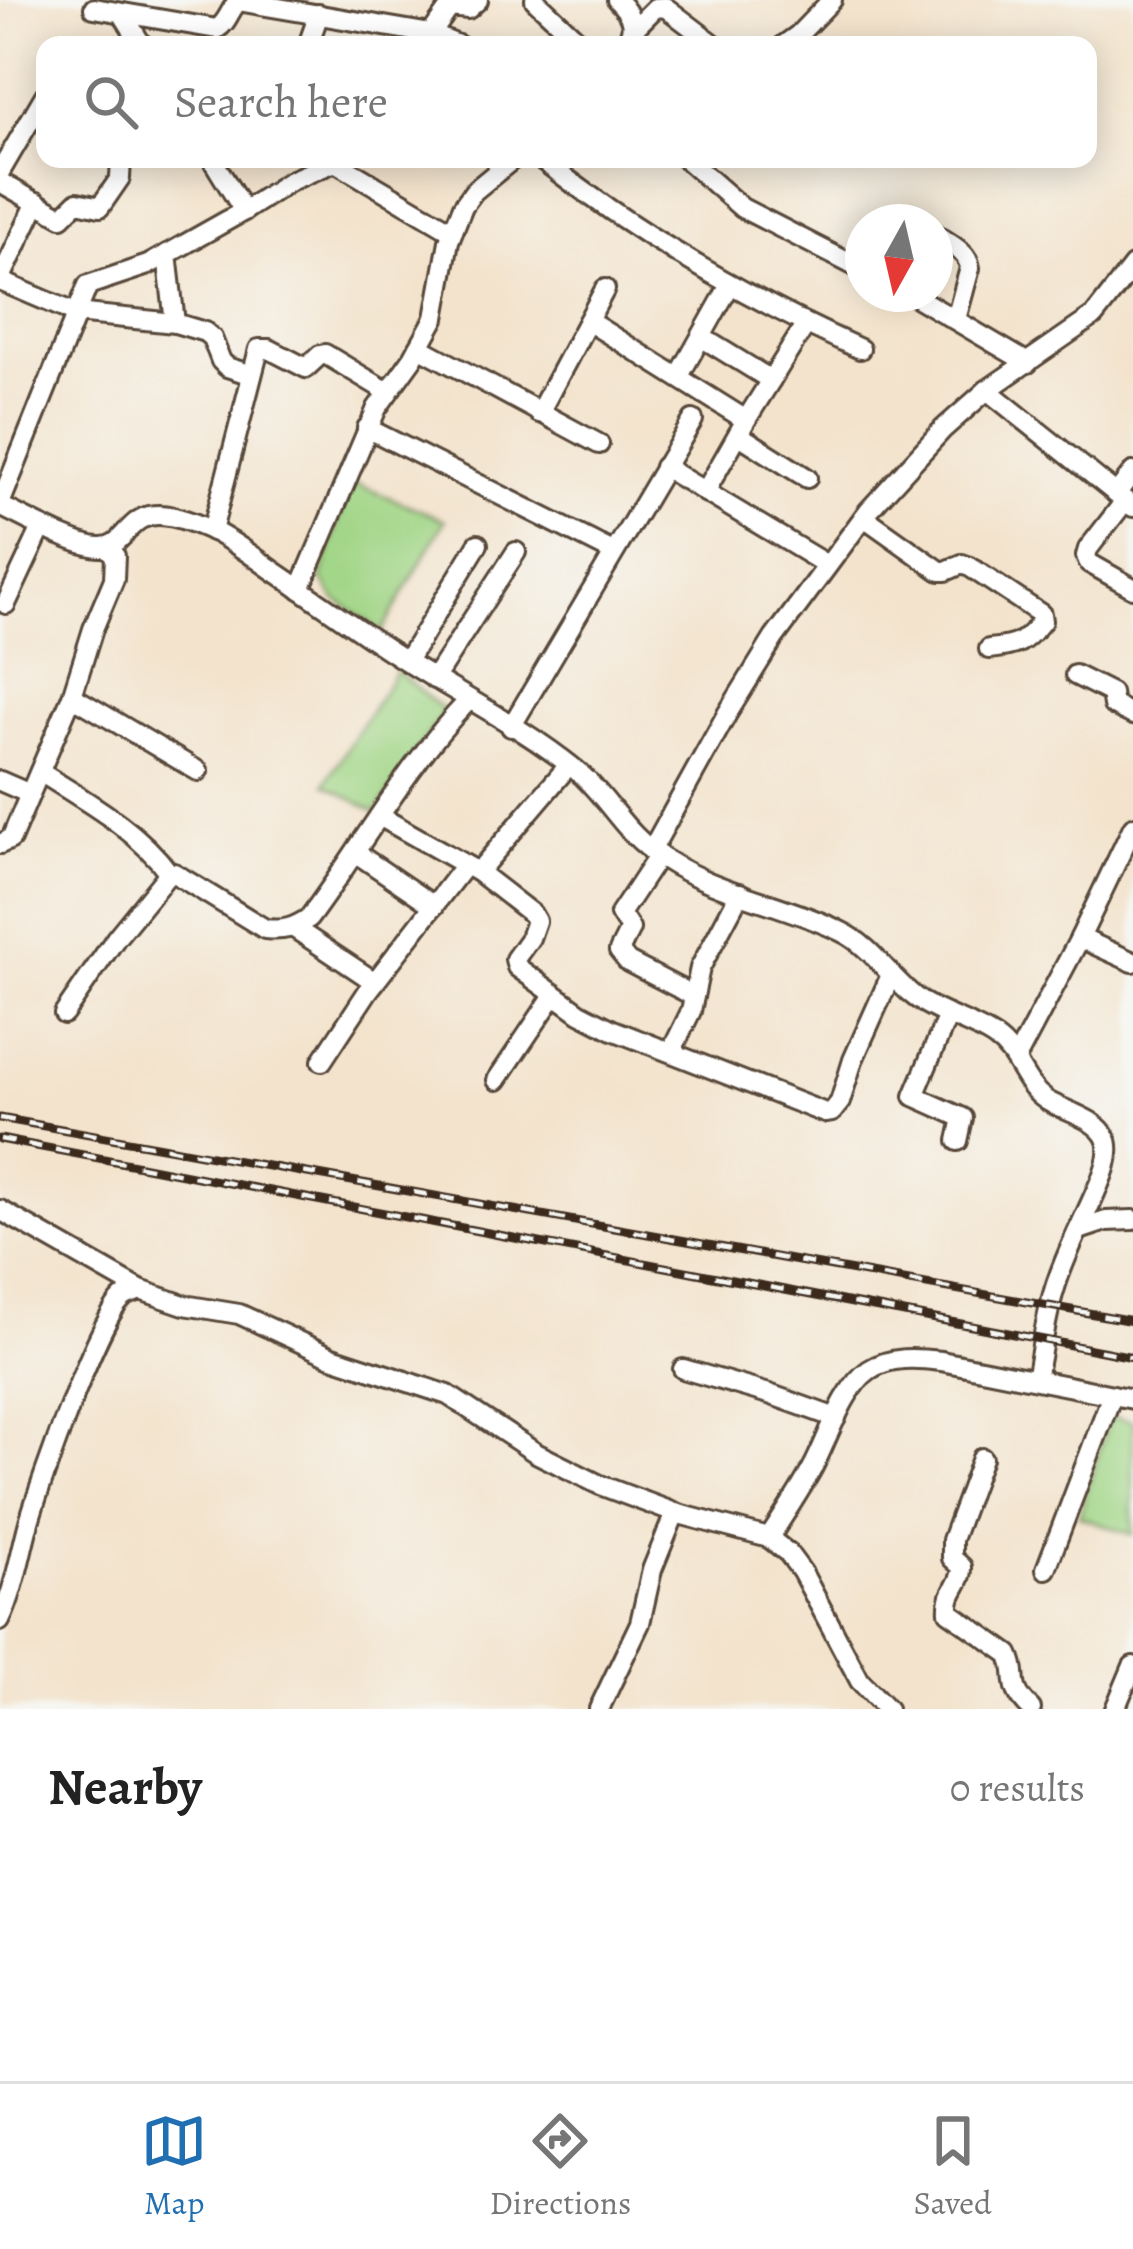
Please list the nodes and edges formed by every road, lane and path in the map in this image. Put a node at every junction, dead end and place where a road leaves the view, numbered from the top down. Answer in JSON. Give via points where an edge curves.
{"nodes":[{"id":1,"x":478,"y":0,"type":"edge"},
{"id":2,"x":535,"y":0,"type":"edge"},
{"id":3,"x":617,"y":0,"type":"edge"},
{"id":4,"x":832,"y":0,"type":"edge"},
{"id":5,"x":94,"y":8,"type":"dead end"},
{"id":6,"x":122,"y":13,"type":"junction"},
{"id":7,"x":319,"y":14,"type":"junction"},
{"id":8,"x":430,"y":34,"type":"junction"},
{"id":9,"x":136,"y":36,"type":"edge"},
{"id":10,"x":311,"y":36,"type":"edge"},
{"id":11,"x":435,"y":36,"type":"edge"},
{"id":12,"x":573,"y":36,"type":"edge"},
{"id":13,"x":628,"y":36,"type":"edge"},
{"id":14,"x":630,"y":36,"type":"edge"},
{"id":15,"x":703,"y":36,"type":"edge"},
{"id":16,"x":798,"y":36,"type":"edge"},
{"id":17,"x":36,"y":110,"type":"edge"},
{"id":18,"x":122,"y":168,"type":"edge"},
{"id":19,"x":218,"y":168,"type":"edge"},
{"id":20,"x":321,"y":168,"type":"edge"},
{"id":21,"x":345,"y":168,"type":"edge"},
{"id":22,"x":502,"y":168,"type":"edge"},
{"id":23,"x":552,"y":168,"type":"edge"},
{"id":24,"x":696,"y":168,"type":"edge"},
{"id":25,"x":0,"y":172,"type":"edge"},
{"id":26,"x":0,"y":182,"type":"edge"},
{"id":27,"x":37,"y":202,"type":"junction"},
{"id":28,"x":244,"y":211,"type":"junction"},
{"id":29,"x":452,"y":231,"type":"junction"},
{"id":30,"x":953,"y":246,"type":"edge"},
{"id":31,"x":167,"y":254,"type":"junction"},
{"id":32,"x":845,"y":261,"type":"edge"},
{"id":33,"x":1130,"y":273,"type":"edge"},
{"id":34,"x":0,"y":280,"type":"edge"},
{"id":35,"x":730,"y":285,"type":"junction"},
{"id":36,"x":605,"y":289,"type":"dead end"},
{"id":37,"x":943,"y":312,"type":"edge"},
{"id":38,"x":75,"y":313,"type":"junction"},
{"id":39,"x":956,"y":319,"type":"junction"},
{"id":40,"x":588,"y":321,"type":"junction"},
{"id":41,"x":175,"y":323,"type":"junction"},
{"id":42,"x":806,"y":324,"type":"junction"},
{"id":43,"x":701,"y":337,"type":"junction"},
{"id":44,"x":419,"y":347,"type":"junction"},
{"id":45,"x":860,"y":349,"type":"dead end"},
{"id":46,"x":1028,"y":363,"type":"junction"},
{"id":47,"x":252,"y":375,"type":"junction"},
{"id":48,"x":679,"y":376,"type":"junction"},
{"id":49,"x":771,"y":380,"type":"junction"},
{"id":50,"x":987,"y":390,"type":"junction"},
{"id":51,"x":388,"y":392,"type":"junction"},
{"id":52,"x":539,"y":413,"type":"junction"},
{"id":53,"x":693,"y":420,"type":"dead end"},
{"id":54,"x":367,"y":428,"type":"junction"},
{"id":55,"x":743,"y":428,"type":"junction"},
{"id":56,"x":598,"y":444,"type":"dead end"},
{"id":57,"x":664,"y":467,"type":"junction"},
{"id":58,"x":1133,"y":472,"type":"edge"},
{"id":59,"x":807,"y":478,"type":"dead end"},
{"id":60,"x":705,"y":492,"type":"junction"},
{"id":61,"x":1125,"y":500,"type":"edge"},
{"id":62,"x":0,"y":505,"type":"edge"},
{"id":63,"x":864,"y":518,"type":"junction"},
{"id":64,"x":42,"y":527,"type":"junction"},
{"id":65,"x":212,"y":531,"type":"junction"},
{"id":66,"x":478,"y":544,"type":"dead end"},
{"id":67,"x":107,"y":547,"type":"junction"},
{"id":68,"x":613,"y":551,"type":"junction"},
{"id":69,"x":516,"y":552,"type":"dead end"},
{"id":70,"x":826,"y":565,"type":"junction"},
{"id":71,"x":1133,"y":588,"type":"edge"},
{"id":72,"x":300,"y":589,"type":"junction"},
{"id":73,"x":6,"y":604,"type":"dead end"},
{"id":74,"x":989,"y":649,"type":"dead end"},
{"id":75,"x":407,"y":662,"type":"junction"},
{"id":76,"x":1075,"y":675,"type":"dead end"},
{"id":77,"x":434,"y":679,"type":"junction"},
{"id":78,"x":72,"y":696,"type":"junction"},
{"id":79,"x":468,"y":701,"type":"junction"},
{"id":80,"x":1133,"y":715,"type":"edge"},
{"id":81,"x":511,"y":727,"type":"junction"},
{"id":82,"x":569,"y":765,"type":"junction"},
{"id":83,"x":198,"y":771,"type":"dead end"},
{"id":84,"x":40,"y":772,"type":"junction"},
{"id":85,"x":0,"y":781,"type":"edge"},
{"id":86,"x":30,"y":794,"type":"junction"},
{"id":87,"x":381,"y":817,"type":"junction"},
{"id":88,"x":1133,"y":827,"type":"edge"},
{"id":89,"x":0,"y":844,"type":"edge"},
{"id":90,"x":356,"y":853,"type":"junction"},
{"id":91,"x":655,"y":853,"type":"junction"},
{"id":92,"x":1124,"y":866,"type":"edge"},
{"id":93,"x":472,"y":868,"type":"junction"},
{"id":94,"x":169,"y":873,"type":"junction"},
{"id":95,"x":740,"y":893,"type":"junction"},
{"id":96,"x":434,"y":905,"type":"junction"},
{"id":97,"x":295,"y":928,"type":"junction"},
{"id":98,"x":1080,"y":938,"type":"junction"},
{"id":99,"x":1133,"y":962,"type":"edge"},
{"id":100,"x":891,"y":975,"type":"junction"},
{"id":101,"x":375,"y":982,"type":"junction"},
{"id":102,"x":554,"y":995,"type":"junction"},
{"id":103,"x":694,"y":996,"type":"junction"},
{"id":104,"x":64,"y":1014,"type":"dead end"},
{"id":105,"x":948,"y":1016,"type":"junction"},
{"id":106,"x":671,"y":1052,"type":"junction"},
{"id":107,"x":1016,"y":1058,"type":"junction"},
{"id":108,"x":322,"y":1060,"type":"dead end"},
{"id":109,"x":496,"y":1080,"type":"dead end"},
{"id":110,"x":958,"y":1142,"type":"dead end"},
{"id":111,"x":0,"y":1210,"type":"edge"},
{"id":112,"x":1133,"y":1220,"type":"edge"},
{"id":113,"x":1079,"y":1230,"type":"junction"},
{"id":114,"x":140,"y":1290,"type":"junction"},
{"id":115,"x":683,"y":1370,"type":"dead end"},
{"id":116,"x":1036,"y":1379,"type":"junction"},
{"id":117,"x":1112,"y":1395,"type":"junction"},
{"id":118,"x":1133,"y":1399,"type":"edge"},
{"id":119,"x":836,"y":1418,"type":"junction"},
{"id":120,"x":982,"y":1459,"type":"dead end"},
{"id":121,"x":675,"y":1513,"type":"junction"},
{"id":122,"x":774,"y":1531,"type":"junction"},
{"id":123,"x":1046,"y":1569,"type":"dead end"},
{"id":124,"x":0,"y":1621,"type":"edge"},
{"id":125,"x":1133,"y":1666,"type":"edge"},
{"id":126,"x":599,"y":1709,"type":"edge"},
{"id":127,"x":887,"y":1709,"type":"edge"},
{"id":128,"x":1030,"y":1709,"type":"edge"},
{"id":129,"x":1115,"y":1709,"type":"edge"}],
"edges":[{"from":1,"to":8,"type":"street","via":[[469,9],[449,7]]},
{"from":2,"to":12,"type":"street"},
{"from":3,"to":13,"type":"street","via":[[627,10]]},
{"from":4,"to":16,"type":"street"},
{"from":5,"to":6,"type":"street"},
{"from":6,"to":7,"type":"street","via":[[217,29],[238,2]]},
{"from":6,"to":9,"type":"street"},
{"from":7,"to":8,"type":"street"},
{"from":7,"to":10,"type":"street"},
{"from":8,"to":11,"type":"street"},
{"from":14,"to":15,"type":"street","via":[[665,7]]},
{"from":17,"to":25,"type":"street"},
{"from":18,"to":27,"type":"street","via":[[100,207],[77,202],[62,218]]},
{"from":19,"to":28,"type":"street"},
{"from":20,"to":28,"type":"street"},
{"from":21,"to":29,"type":"street"},
{"from":22,"to":29,"type":"street","via":[[474,191]]},
{"from":23,"to":35,"type":"street"},
{"from":24,"to":32,"type":"street","via":[[742,208]]},
{"from":26,"to":27,"type":"street"},
{"from":27,"to":34,"type":"street"},
{"from":28,"to":31,"type":"street"},
{"from":29,"to":44,"type":"street","via":[[439,306]]},
{"from":30,"to":39,"type":"street","via":[[970,268]]},
{"from":31,"to":38,"type":"street","via":[[88,285]]},
{"from":31,"to":41,"type":"street"},
{"from":33,"to":46,"type":"street","via":[[1094,316]]},
{"from":34,"to":38,"type":"street"},
{"from":35,"to":42,"type":"street"},
{"from":35,"to":43,"type":"street"},
{"from":36,"to":40,"type":"street"},
{"from":37,"to":39,"type":"street"},
{"from":38,"to":41,"type":"street"},
{"from":38,"to":62,"type":"street"},
{"from":39,"to":46,"type":"street"},
{"from":40,"to":48,"type":"street"},
{"from":40,"to":52,"type":"street"},
{"from":41,"to":47,"type":"street","via":[[205,332],[227,367]]},
{"from":42,"to":45,"type":"street"},
{"from":42,"to":49,"type":"street"},
{"from":43,"to":48,"type":"street"},
{"from":43,"to":49,"type":"street"},
{"from":44,"to":51,"type":"street"},
{"from":44,"to":52,"type":"street"},
{"from":46,"to":50,"type":"street"},
{"from":47,"to":51,"type":"street","via":[[263,347],[306,368],[325,354]]},
{"from":47,"to":65,"type":"street"},
{"from":48,"to":55,"type":"street"},
{"from":49,"to":55,"type":"street"},
{"from":50,"to":61,"type":"street"},
{"from":50,"to":63,"type":"street"},
{"from":51,"to":54,"type":"street"},
{"from":52,"to":56,"type":"street"},
{"from":53,"to":57,"type":"street"},
{"from":54,"to":68,"type":"street"},
{"from":54,"to":72,"type":"street"},
{"from":55,"to":59,"type":"street"},
{"from":55,"to":60,"type":"street"},
{"from":57,"to":60,"type":"street"},
{"from":57,"to":68,"type":"street"},
{"from":58,"to":61,"type":"street"},
{"from":60,"to":70,"type":"street"},
{"from":61,"to":71,"type":"street","via":[[1086,556]]},
{"from":62,"to":64,"type":"street"},
{"from":63,"to":70,"type":"street"},
{"from":63,"to":74,"type":"street","via":[[940,571],[970,567],[1041,614],[1026,640]]},
{"from":64,"to":67,"type":"street"},
{"from":64,"to":73,"type":"street"},
{"from":65,"to":67,"type":"street","via":[[154,515]]},
{"from":65,"to":72,"type":"street"},
{"from":66,"to":75,"type":"street"},
{"from":67,"to":78,"type":"street","via":[[114,579]]},
{"from":68,"to":81,"type":"street"},
{"from":69,"to":77,"type":"street"},
{"from":70,"to":91,"type":"street","via":[[740,694]]},
{"from":72,"to":75,"type":"street"},
{"from":75,"to":77,"type":"street"},
{"from":76,"to":80,"type":"street"},
{"from":77,"to":79,"type":"street"},
{"from":78,"to":83,"type":"street"},
{"from":78,"to":84,"type":"street"},
{"from":79,"to":81,"type":"street"},
{"from":79,"to":87,"type":"street"},
{"from":81,"to":82,"type":"street"},
{"from":82,"to":91,"type":"street"},
{"from":82,"to":93,"type":"street"},
{"from":84,"to":86,"type":"street"},
{"from":84,"to":94,"type":"street","via":[[122,825]]},
{"from":85,"to":86,"type":"street"},
{"from":86,"to":89,"type":"street","via":[[11,839]]},
{"from":87,"to":90,"type":"street"},
{"from":87,"to":93,"type":"street"},
{"from":88,"to":92,"type":"street"},
{"from":90,"to":96,"type":"street"},
{"from":90,"to":97,"type":"street"},
{"from":91,"to":95,"type":"street"},
{"from":91,"to":103,"type":"street","via":[[622,909],[630,929],[619,951]]},
{"from":92,"to":98,"type":"street"},
{"from":93,"to":96,"type":"street"},
{"from":93,"to":102,"type":"street","via":[[532,914],[517,967]]},
{"from":94,"to":97,"type":"street","via":[[265,929]]},
{"from":94,"to":104,"type":"street"},
{"from":95,"to":100,"type":"street","via":[[844,933]]},
{"from":95,"to":103,"type":"street"},
{"from":96,"to":101,"type":"street"},
{"from":97,"to":101,"type":"street"},
{"from":98,"to":99,"type":"street"},
{"from":98,"to":107,"type":"street"},
{"from":100,"to":105,"type":"street"},
{"from":100,"to":106,"type":"street","via":[[832,1112]]},
{"from":101,"to":108,"type":"street"},
{"from":102,"to":106,"type":"street"},
{"from":102,"to":109,"type":"street"},
{"from":103,"to":106,"type":"street"},
{"from":105,"to":107,"type":"street","via":[[990,1034]]},
{"from":105,"to":110,"type":"street","via":[[914,1096],[963,1118]]},
{"from":107,"to":113,"type":"street","via":[[1033,1089],[1106,1138],[1101,1180]]},
{"from":111,"to":114,"type":"street"},
{"from":112,"to":113,"type":"street"},
{"from":113,"to":116,"type":"street","via":[[1052,1294]]},
{"from":114,"to":121,"type":"street","via":[[239,1315],[332,1358],[448,1395],[566,1469]]},
{"from":114,"to":124,"type":"street","via":[[113,1310],[74,1397]]},
{"from":115,"to":119,"type":"street"},
{"from":116,"to":117,"type":"street"},
{"from":116,"to":119,"type":"street","via":[[892,1360],[862,1375]]},
{"from":117,"to":118,"type":"street"},
{"from":117,"to":123,"type":"street"},
{"from":119,"to":122,"type":"street"},
{"from":120,"to":128,"type":"street","via":[[952,1540],[963,1573],[950,1612],[1009,1654],[1015,1690]]},
{"from":121,"to":122,"type":"street"},
{"from":121,"to":126,"type":"street","via":[[640,1623]]},
{"from":122,"to":127,"type":"street","via":[[860,1681]]},
{"from":125,"to":129,"type":"street"}]}
